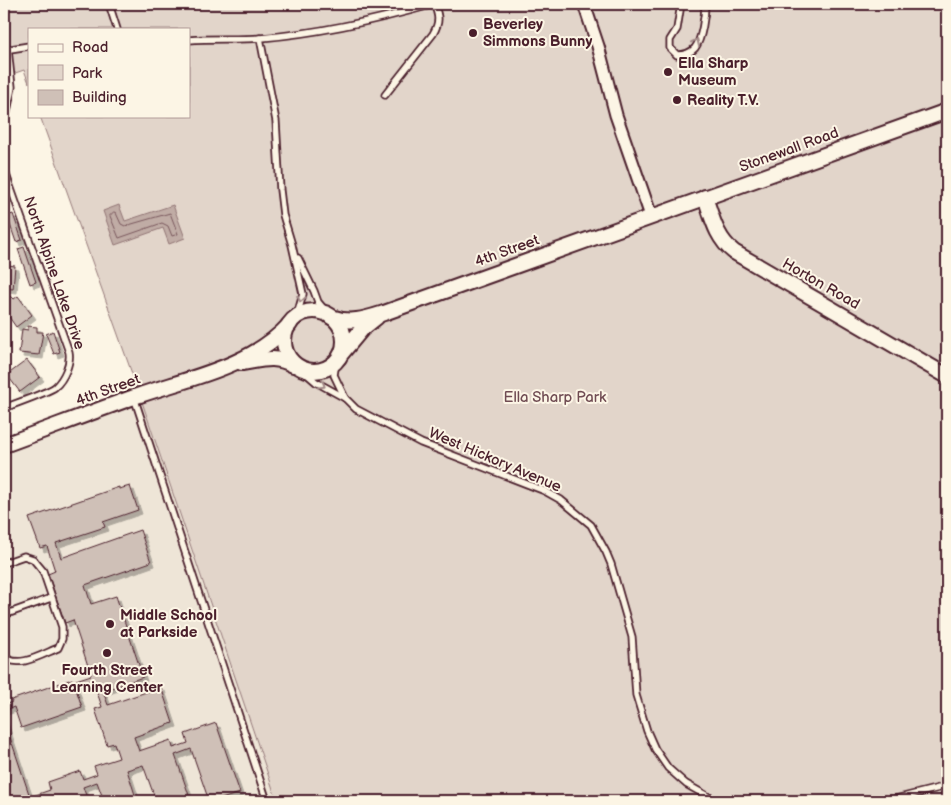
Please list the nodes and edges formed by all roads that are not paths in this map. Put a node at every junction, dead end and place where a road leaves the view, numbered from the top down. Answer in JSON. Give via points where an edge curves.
{"nodes":[{"id":1,"x":109,"y":4,"type":"edge"},
{"id":2,"x":434,"y":4,"type":"edge"},
{"id":3,"x":584,"y":4,"type":"edge"},
{"id":4,"x":682,"y":4,"type":"edge"},
{"id":5,"x":705,"y":4,"type":"edge"},
{"id":6,"x":117,"y":28,"type":"edge"},
{"id":7,"x":260,"y":38,"type":"junction"},
{"id":8,"x":190,"y":40,"type":"edge"},
{"id":9,"x":28,"y":46,"type":"edge"},
{"id":10,"x":6,"y":49,"type":"edge"},
{"id":11,"x":385,"y":95,"type":"dead end"},
{"id":12,"x":947,"y":111,"type":"edge"},
{"id":13,"x":4,"y":126,"type":"edge"},
{"id":14,"x":4,"y":169,"type":"edge"},
{"id":15,"x":705,"y":197,"type":"junction"},
{"id":16,"x":646,"y":218,"type":"junction"},
{"id":17,"x":292,"y":245,"type":"junction"},
{"id":18,"x":384,"y":313,"type":"junction"},
{"id":19,"x":330,"y":315,"type":"junction"},
{"id":20,"x":293,"y":322,"type":"junction"},
{"id":21,"x":338,"y":359,"type":"junction"},
{"id":22,"x":224,"y":367,"type":"junction"},
{"id":23,"x":299,"y":368,"type":"junction"},
{"id":24,"x":947,"y":376,"type":"edge"},
{"id":25,"x":134,"y":397,"type":"junction"},
{"id":26,"x":345,"y":398,"type":"junction"},
{"id":27,"x":4,"y":408,"type":"edge"},
{"id":28,"x":4,"y":445,"type":"edge"},
{"id":29,"x":4,"y":563,"type":"edge"},
{"id":30,"x":52,"y":598,"type":"junction"},
{"id":31,"x":4,"y":615,"type":"edge"},
{"id":32,"x":4,"y":656,"type":"edge"},
{"id":33,"x":947,"y":786,"type":"edge"},
{"id":34,"x":266,"y":801,"type":"edge"},
{"id":35,"x":716,"y":801,"type":"edge"},
{"id":36,"x":887,"y":801,"type":"edge"}],
"edges":[{"from":1,"to":6,"type":"lane"},
{"from":2,"to":7,"type":"lane","via":[[366,22]]},
{"from":2,"to":11,"type":"lane","via":[[439,24]]},
{"from":3,"to":16,"type":"street"},
{"from":4,"to":5,"type":"lane","one_way":true,"via":[[677,29],[670,40],[670,48],[677,55],[687,54],[696,47],[705,17]]},
{"from":7,"to":8,"type":"lane"},
{"from":7,"to":17,"type":"lane","via":[[276,120],[283,215]]},
{"from":9,"to":10,"type":"lane"},
{"from":10,"to":13,"type":"lane","via":[[12,86]]},
{"from":12,"to":15,"type":"street","name":"Stonewall Road"},
{"from":14,"to":27,"type":"lane","name":"North Alpine Lake Drive","via":[[70,359],[55,387]]},
{"from":15,"to":16,"type":"street","name":"Stonewall Road"},
{"from":15,"to":24,"type":"street","name":"Horton Road","via":[[719,235],[734,252]]},
{"from":16,"to":18,"type":"street","name":"4th Street"},
{"from":17,"to":19,"type":"lane","via":[[318,302]]},
{"from":17,"to":20,"type":"lane","one_way":true,"via":[[303,294]]},
{"from":18,"to":19,"type":"street","name":"4th Street","via":[[353,321],[343,321]]},
{"from":18,"to":21,"type":"street","name":"4th Street","via":[[362,329]]},
{"from":19,"to":20,"type":"street","via":[[311,312]]},
{"from":19,"to":21,"type":"street","via":[[343,334],[344,342]]},
{"from":20,"to":22,"type":"street","name":"4th Street","via":[[253,354]]},
{"from":20,"to":23,"type":"street","via":[[284,336],[284,346],[288,358]]},
{"from":21,"to":23,"type":"street","via":[[321,370]]},
{"from":21,"to":26,"type":"lane","name":"West Hickory Avenue","via":[[334,375]]},
{"from":22,"to":23,"type":"street","name":"4th Street","via":[[273,358]]},
{"from":22,"to":25,"type":"street","name":"4th Street"},
{"from":23,"to":26,"type":"lane","name":"West Hickory Avenue","one_way":true},
{"from":25,"to":28,"type":"street","name":"4th Street"},
{"from":25,"to":34,"type":"lane"},
{"from":26,"to":35,"type":"lane","name":"West Hickory Avenue","via":[[356,409],[421,442],[545,491],[591,525],[611,564],[632,636],[636,695],[646,731],[668,768],[686,784]]},
{"from":29,"to":30,"type":"lane","via":[[24,556],[33,559],[43,571]]},
{"from":30,"to":31,"type":"lane"},
{"from":30,"to":32,"type":"lane","via":[[62,627],[58,648],[19,663]]},
{"from":33,"to":36,"type":"lane"}]}
